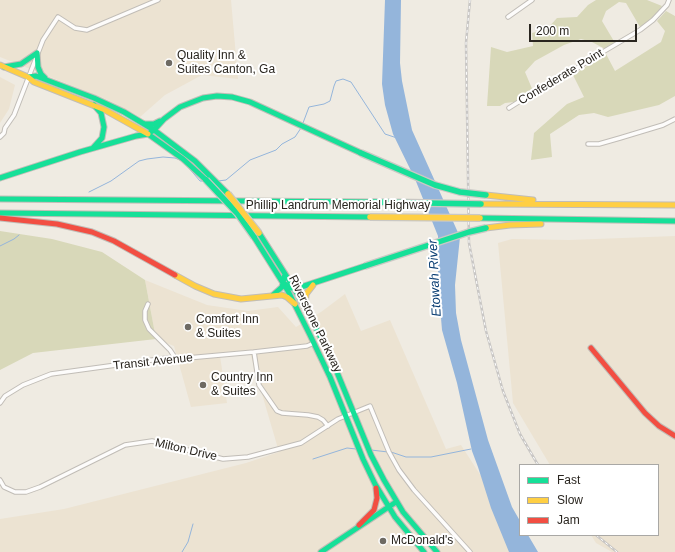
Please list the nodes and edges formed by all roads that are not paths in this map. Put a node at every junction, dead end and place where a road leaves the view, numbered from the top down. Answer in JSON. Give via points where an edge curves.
{"nodes":[{"id":1,"x":158,"y":0,"type":"edge"},
{"id":2,"x":532,"y":0,"type":"edge"},
{"id":3,"x":669,"y":0,"type":"edge"},
{"id":4,"x":508,"y":17,"type":"dead end"},
{"id":5,"x":37,"y":53,"type":"junction"},
{"id":6,"x":2,"y":66,"type":"edge"},
{"id":7,"x":28,"y":77,"type":"junction"},
{"id":8,"x":48,"y":80,"type":"junction"},
{"id":9,"x":94,"y":105,"type":"junction"},
{"id":10,"x":509,"y":108,"type":"dead end"},
{"id":11,"x":164,"y":119,"type":"junction"},
{"id":12,"x":675,"y":119,"type":"edge"},
{"id":13,"x":145,"y":124,"type":"junction"},
{"id":14,"x":0,"y":128,"type":"edge"},
{"id":15,"x":5,"y":128,"type":"junction"},
{"id":16,"x":154,"y":130,"type":"junction"},
{"id":17,"x":148,"y":134,"type":"junction"},
{"id":18,"x":0,"y":137,"type":"edge"},
{"id":19,"x":588,"y":144,"type":"dead end"},
{"id":20,"x":91,"y":149,"type":"junction"},
{"id":21,"x":0,"y":178,"type":"edge"},
{"id":22,"x":0,"y":199,"type":"edge"},
{"id":23,"x":571,"y":204,"type":"junction"},
{"id":24,"x":675,"y":205,"type":"edge"},
{"id":25,"x":0,"y":213,"type":"edge"},
{"id":26,"x":0,"y":218,"type":"edge"},
{"id":27,"x":651,"y":220,"type":"junction"},
{"id":28,"x":675,"y":221,"type":"edge"},
{"id":29,"x":257,"y":235,"type":"junction"},
{"id":30,"x":285,"y":274,"type":"junction"},
{"id":31,"x":284,"y":283,"type":"junction"},
{"id":32,"x":315,"y":283,"type":"junction"},
{"id":33,"x":294,"y":288,"type":"junction"},
{"id":34,"x":273,"y":295,"type":"junction"},
{"id":35,"x":148,"y":304,"type":"dead end"},
{"id":36,"x":294,"y":304,"type":"junction"},
{"id":37,"x":305,"y":307,"type":"junction"},
{"id":38,"x":314,"y":343,"type":"junction"},
{"id":39,"x":591,"y":348,"type":"dead end"},
{"id":40,"x":254,"y":352,"type":"junction"},
{"id":41,"x":176,"y":359,"type":"junction"},
{"id":42,"x":0,"y":403,"type":"edge"},
{"id":43,"x":354,"y":413,"type":"junction"},
{"id":44,"x":345,"y":416,"type":"junction"},
{"id":45,"x":328,"y":426,"type":"junction"},
{"id":46,"x":675,"y":436,"type":"edge"},
{"id":47,"x":0,"y":480,"type":"edge"},
{"id":48,"x":375,"y":484,"type":"junction"},
{"id":49,"x":396,"y":502,"type":"junction"},
{"id":50,"x":389,"y":507,"type":"junction"},
{"id":51,"x":359,"y":525,"type":"junction"},
{"id":52,"x":321,"y":552,"type":"edge"},
{"id":53,"x":424,"y":552,"type":"edge"},
{"id":54,"x":437,"y":552,"type":"edge"},
{"id":55,"x":470,"y":552,"type":"edge"}],
"edges":[{"from":1,"to":5,"type":"street","via":[[87,30],[75,28],[58,17]]},
{"from":2,"to":4,"type":"street"},
{"from":3,"to":10,"type":"street","name":"Confederate Point","via":[[653,20],[640,30],[555,83]]},
{"from":5,"to":6,"type":"main road","via":[[21,64]]},
{"from":5,"to":7,"type":"street"},
{"from":5,"to":8,"type":"main road","via":[[40,71]]},
{"from":6,"to":7,"type":"main road"},
{"from":7,"to":8,"type":"main road","via":[[36,76]]},
{"from":7,"to":9,"type":"main road","name":"Riverstone Parkway","via":[[34,82]]},
{"from":7,"to":15,"type":"street","via":[[14,115]]},
{"from":8,"to":13,"type":"main road","via":[[101,101]]},
{"from":9,"to":17,"type":"main road","name":"Riverstone Parkway"},
{"from":9,"to":20,"type":"main road","via":[[101,113],[104,127],[102,138]]},
{"from":11,"to":13,"type":"main road","via":[[154,124]]},
{"from":11,"to":16,"type":"main road"},
{"from":11,"to":23,"type":"main road","bridge":true,"via":[[180,107],[203,98],[224,96],[245,100],[435,185],[460,192]]},
{"from":12,"to":19,"type":"street","via":[[620,138],[599,144]]},
{"from":13,"to":16,"type":"main road"},
{"from":14,"to":15,"type":"street"},
{"from":15,"to":18,"type":"street"},
{"from":16,"to":17,"type":"main road"},
{"from":16,"to":29,"type":"main road","bridge":true,"via":[[215,180],[237,204]]},
{"from":17,"to":20,"type":"main road"},
{"from":17,"to":29,"type":"main road","name":"Riverstone Parkway","bridge":true,"via":[[178,155],[206,180]]},
{"from":20,"to":21,"type":"main road"},
{"from":22,"to":23,"type":"main road","name":"Phillip Landrum Memorial Highway","bridge":true},
{"from":23,"to":24,"type":"main road","name":"Phillip Landrum Memorial Highway"},
{"from":25,"to":27,"type":"main road","name":"Phillip Landrum Memorial Highway","bridge":true},
{"from":26,"to":34,"type":"main road","via":[[57,224],[92,232],[218,295],[241,299]]},
{"from":27,"to":28,"type":"main road","name":"Phillip Landrum Memorial Highway"},
{"from":27,"to":32,"type":"main road","bridge":true,"via":[[522,224],[486,228]]},
{"from":29,"to":30,"type":"main road","name":"Riverstone Parkway"},
{"from":29,"to":31,"type":"main road","name":"Riverstone Parkway"},
{"from":30,"to":31,"type":"main road"},
{"from":30,"to":33,"type":"main road","name":"Riverstone Parkway"},
{"from":31,"to":33,"type":"main road"},
{"from":31,"to":34,"type":"main road"},
{"from":31,"to":36,"type":"main road","name":"Riverstone Parkway"},
{"from":32,"to":33,"type":"main road"},
{"from":32,"to":37,"type":"main road","via":[[306,294]]},
{"from":33,"to":37,"type":"main road","name":"Riverstone Parkway"},
{"from":34,"to":36,"type":"main road","via":[[285,296]]},
{"from":35,"to":41,"type":"street","via":[[145,320],[149,329]]},
{"from":36,"to":38,"type":"main road","name":"Riverstone Parkway"},
{"from":37,"to":43,"type":"main road","name":"Riverstone Parkway","via":[[332,360]]},
{"from":38,"to":40,"type":"street","name":"Transit Avenue"},
{"from":38,"to":44,"type":"main road","name":"Riverstone Parkway"},
{"from":39,"to":46,"type":"main road","via":[[645,413]]},
{"from":40,"to":41,"type":"street","name":"Transit Avenue"},
{"from":40,"to":45,"type":"street","via":[[259,385],[276,411],[321,418]]},
{"from":41,"to":42,"type":"street","name":"Transit Avenue","via":[[166,358],[51,374],[23,385],[4,396]]},
{"from":43,"to":44,"type":"street","name":"Milton Drive"},
{"from":43,"to":49,"type":"main road","name":"Riverstone Parkway","via":[[371,455]]},
{"from":43,"to":55,"type":"street","name":"Milton Drive","via":[[370,406],[399,470]]},
{"from":44,"to":45,"type":"street","name":"Milton Drive"},
{"from":44,"to":48,"type":"main road","name":"Riverstone Parkway"},
{"from":45,"to":47,"type":"street","name":"Milton Drive","via":[[301,443],[248,457],[223,459],[152,441],[125,445],[26,492],[15,492],[4,487]]},
{"from":48,"to":50,"type":"main road","name":"Riverstone Parkway"},
{"from":48,"to":51,"type":"main road","via":[[376,505]]},
{"from":49,"to":50,"type":"main road"},
{"from":49,"to":54,"type":"main road","name":"Riverstone Parkway"},
{"from":50,"to":51,"type":"main road"},
{"from":50,"to":53,"type":"main road","name":"Riverstone Parkway"},
{"from":51,"to":52,"type":"main road"}]}
